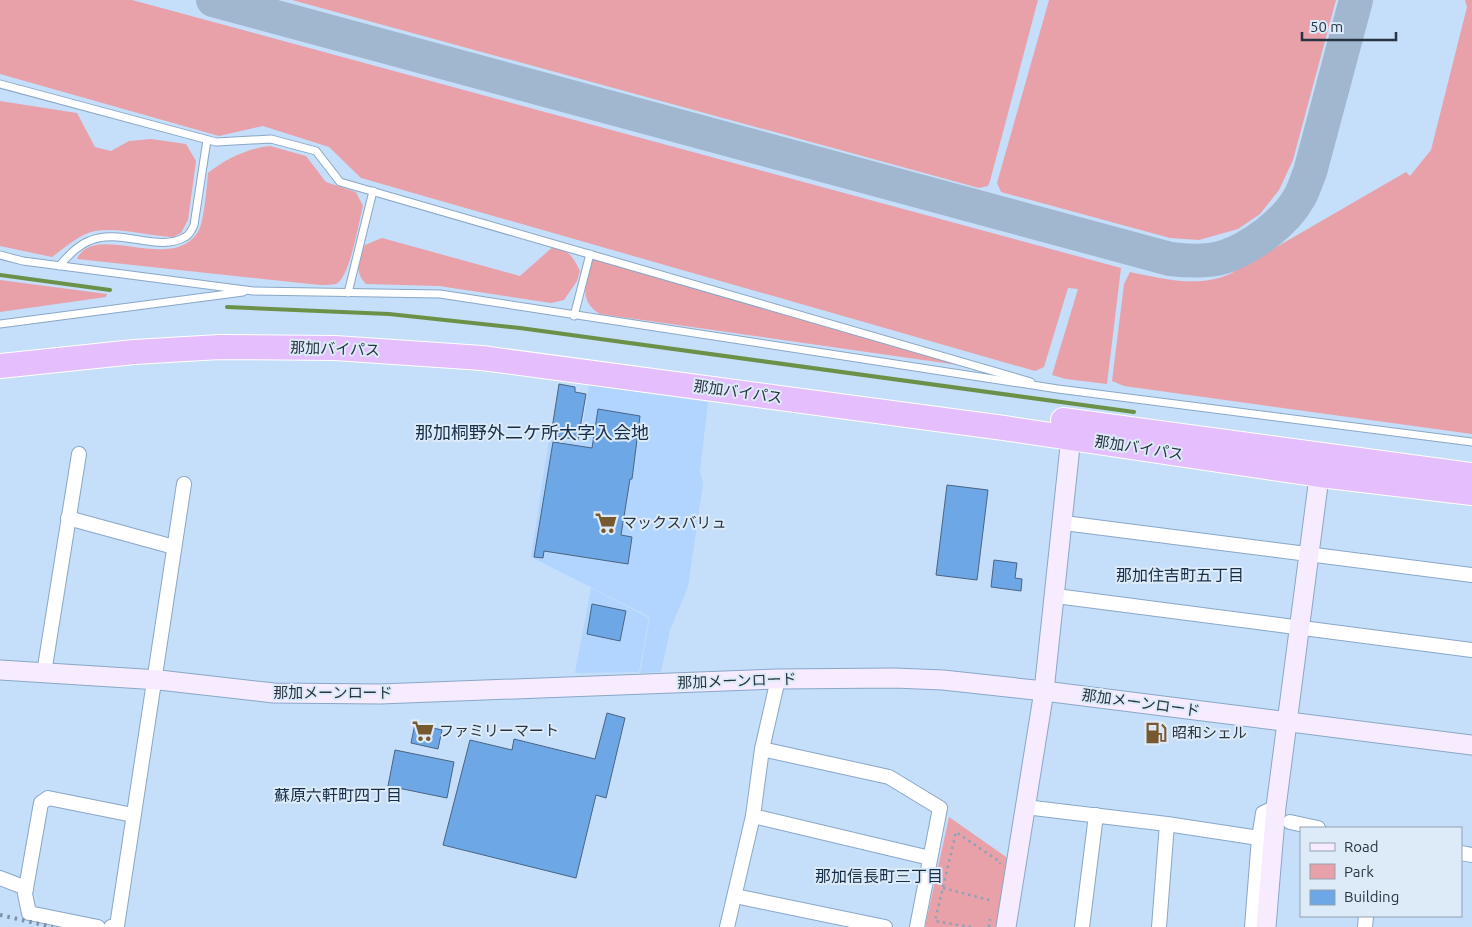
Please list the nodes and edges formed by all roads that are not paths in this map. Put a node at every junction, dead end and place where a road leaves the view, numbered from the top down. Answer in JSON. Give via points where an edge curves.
{"nodes":[{"id":1,"x":0,"y":84,"type":"edge"},
{"id":2,"x":207,"y":140,"type":"junction"},
{"id":3,"x":373,"y":191,"type":"junction"},
{"id":4,"x":590,"y":254,"type":"junction"},
{"id":5,"x":0,"y":255,"type":"edge"},
{"id":6,"x":59,"y":266,"type":"junction"},
{"id":7,"x":253,"y":291,"type":"junction"},
{"id":8,"x":348,"y":293,"type":"junction"},
{"id":9,"x":574,"y":316,"type":"junction"},
{"id":10,"x":0,"y":324,"type":"edge"},
{"id":11,"x":0,"y":350,"type":"edge"},
{"id":12,"x":0,"y":366,"type":"edge"},
{"id":13,"x":1058,"y":389,"type":"junction"},
{"id":14,"x":1072,"y":437,"type":"junction"},
{"id":15,"x":1472,"y":442,"type":"edge"},
{"id":16,"x":78,"y":454,"type":"dead end"},
{"id":17,"x":1321,"y":465,"type":"junction"},
{"id":18,"x":1472,"y":475,"type":"edge"},
{"id":19,"x":184,"y":484,"type":"dead end"},
{"id":20,"x":1472,"y":493,"type":"edge"},
{"id":21,"x":68,"y":518,"type":"junction"},
{"id":22,"x":1064,"y":523,"type":"junction"},
{"id":23,"x":174,"y":547,"type":"junction"},
{"id":24,"x":1307,"y":555,"type":"junction"},
{"id":25,"x":1472,"y":575,"type":"edge"},
{"id":26,"x":1056,"y":596,"type":"junction"},
{"id":27,"x":1300,"y":628,"type":"junction"},
{"id":28,"x":1472,"y":650,"type":"edge"},
{"id":29,"x":0,"y":670,"type":"edge"},
{"id":30,"x":44,"y":673,"type":"junction"},
{"id":31,"x":778,"y":679,"type":"junction"},
{"id":32,"x":153,"y":680,"type":"junction"},
{"id":33,"x":1044,"y":691,"type":"junction"},
{"id":34,"x":1286,"y":722,"type":"junction"},
{"id":35,"x":1472,"y":745,"type":"edge"},
{"id":36,"x":762,"y":749,"type":"junction"},
{"id":37,"x":1025,"y":807,"type":"junction"},
{"id":38,"x":134,"y":815,"type":"junction"},
{"id":39,"x":1096,"y":815,"type":"junction"},
{"id":40,"x":753,"y":816,"type":"junction"},
{"id":41,"x":1167,"y":824,"type":"junction"},
{"id":42,"x":1300,"y":829,"type":"edge"},
{"id":43,"x":1275,"y":830,"type":"junction"},
{"id":44,"x":930,"y":858,"type":"junction"},
{"id":45,"x":0,"y":878,"type":"edge"},
{"id":46,"x":26,"y":888,"type":"junction"},
{"id":47,"x":734,"y":896,"type":"junction"},
{"id":48,"x":98,"y":927,"type":"edge"},
{"id":49,"x":111,"y":927,"type":"edge"},
{"id":50,"x":727,"y":927,"type":"edge"},
{"id":51,"x":885,"y":927,"type":"edge"},
{"id":52,"x":917,"y":927,"type":"edge"},
{"id":53,"x":1006,"y":927,"type":"edge"},
{"id":54,"x":1082,"y":927,"type":"edge"},
{"id":55,"x":1159,"y":927,"type":"edge"},
{"id":56,"x":1252,"y":927,"type":"edge"},
{"id":57,"x":1266,"y":927,"type":"edge"}],
"edges":[{"from":1,"to":2,"type":"lane"},
{"from":2,"to":3,"type":"lane","via":[[249,142],[271,139],[316,151],[340,182]]},
{"from":2,"to":6,"type":"lane","via":[[194,225],[188,236],[175,242],[102,237],[72,252]]},
{"from":3,"to":4,"type":"lane"},
{"from":3,"to":8,"type":"lane"},
{"from":4,"to":9,"type":"lane"},
{"from":4,"to":13,"type":"lane"},
{"from":5,"to":6,"type":"lane"},
{"from":6,"to":7,"type":"lane"},
{"from":7,"to":8,"type":"lane"},
{"from":7,"to":10,"type":"lane"},
{"from":8,"to":9,"type":"lane","via":[[440,294]]},
{"from":9,"to":13,"type":"lane"},
{"from":11,"to":17,"type":"highway","name":"那加バイパス","via":[[84,340],[227,332],[331,332],[427,337],[642,363]]},
{"from":12,"to":14,"type":"highway","name":"那加バイパス","via":[[220,347],[396,351],[482,358]]},
{"from":13,"to":15,"type":"lane"},
{"from":14,"to":17,"type":"highway","name":"那加バイパス"},
{"from":14,"to":22,"type":"street"},
{"from":16,"to":21,"type":"street"},
{"from":17,"to":18,"type":"highway","name":"那加バイパス"},
{"from":17,"to":20,"type":"highway","name":"那加バイパス"},
{"from":17,"to":24,"type":"street"},
{"from":19,"to":23,"type":"street"},
{"from":21,"to":23,"type":"street"},
{"from":21,"to":30,"type":"street"},
{"from":22,"to":24,"type":"street"},
{"from":22,"to":26,"type":"street"},
{"from":23,"to":32,"type":"street"},
{"from":24,"to":25,"type":"street"},
{"from":24,"to":27,"type":"street"},
{"from":26,"to":27,"type":"street"},
{"from":26,"to":33,"type":"street"},
{"from":27,"to":28,"type":"street"},
{"from":27,"to":34,"type":"street"},
{"from":29,"to":30,"type":"street","name":"那加メーンロード"},
{"from":30,"to":32,"type":"street","name":"那加メーンロード"},
{"from":31,"to":32,"type":"street","name":"那加メーンロード","via":[[380,694],[274,694]]},
{"from":31,"to":33,"type":"street","name":"那加メーンロード","via":[[896,678]]},
{"from":31,"to":36,"type":"street"},
{"from":32,"to":38,"type":"street"},
{"from":33,"to":34,"type":"street","name":"那加メーンロード"},
{"from":33,"to":37,"type":"street"},
{"from":34,"to":35,"type":"street","name":"那加メーンロード"},
{"from":34,"to":43,"type":"street"},
{"from":36,"to":40,"type":"street"},
{"from":36,"to":44,"type":"street","via":[[889,777],[940,808]]},
{"from":37,"to":39,"type":"street"},
{"from":37,"to":53,"type":"street"},
{"from":38,"to":46,"type":"street","via":[[48,798],[41,803]]},
{"from":38,"to":49,"type":"street","via":[[117,926]]},
{"from":39,"to":41,"type":"street"},
{"from":39,"to":54,"type":"street"},
{"from":40,"to":44,"type":"street"},
{"from":40,"to":47,"type":"street"},
{"from":41,"to":43,"type":"street"},
{"from":41,"to":55,"type":"street"},
{"from":42,"to":43,"type":"street"},
{"from":43,"to":56,"type":"street"},
{"from":43,"to":57,"type":"street"},
{"from":44,"to":52,"type":"street"},
{"from":45,"to":46,"type":"street"},
{"from":46,"to":48,"type":"street","via":[[29,912]]},
{"from":47,"to":50,"type":"street"},
{"from":47,"to":51,"type":"street"}]}
